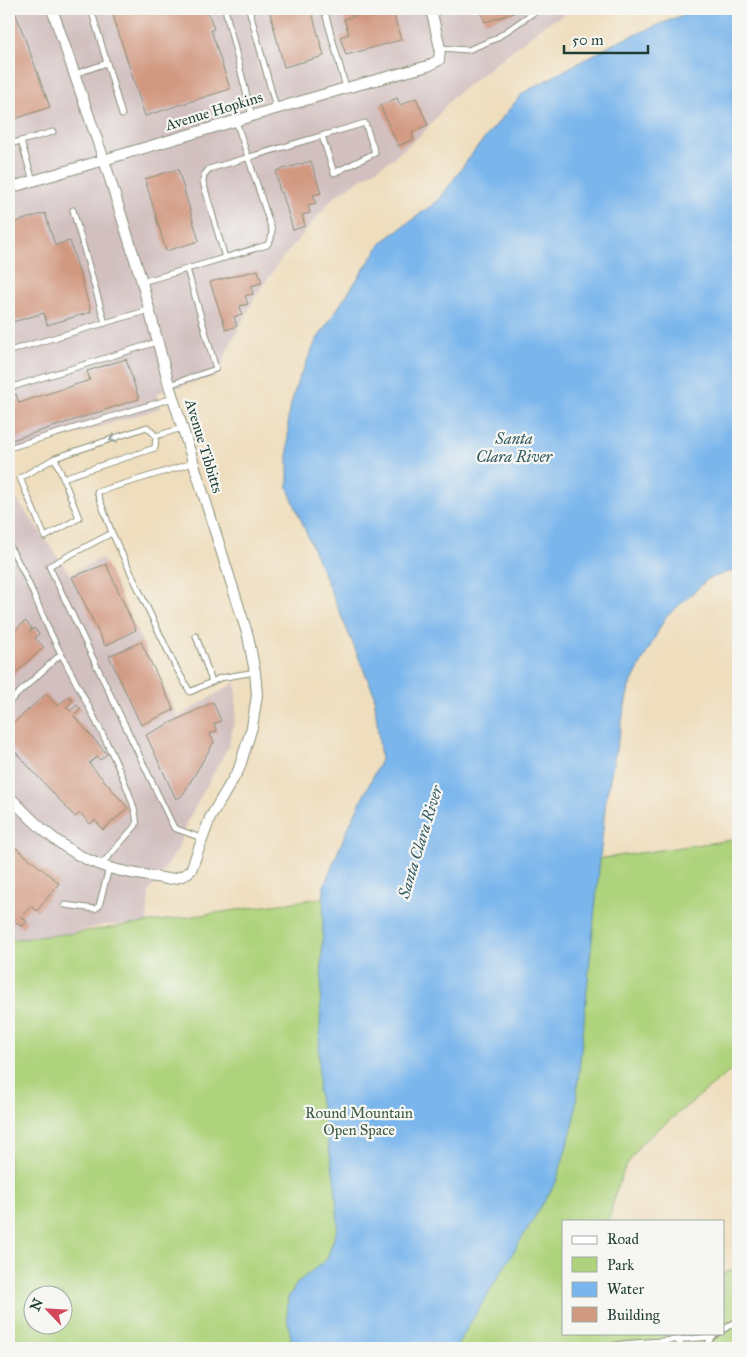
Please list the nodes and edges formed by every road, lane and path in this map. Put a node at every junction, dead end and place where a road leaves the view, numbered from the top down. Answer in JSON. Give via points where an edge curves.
{"nodes":[{"id":1,"x":52,"y":9,"type":"edge"},
{"id":2,"x":91,"y":9,"type":"edge"},
{"id":3,"x":225,"y":9,"type":"edge"},
{"id":4,"x":249,"y":9,"type":"edge"},
{"id":5,"x":324,"y":9,"type":"edge"},
{"id":6,"x":431,"y":9,"type":"edge"},
{"id":7,"x":540,"y":9,"type":"edge"},
{"id":8,"x":440,"y":48,"type":"junction"},
{"id":9,"x":107,"y":63,"type":"junction"},
{"id":10,"x":75,"y":74,"type":"junction"},
{"id":11,"x":346,"y":88,"type":"junction"},
{"id":12,"x":276,"y":108,"type":"junction"},
{"id":13,"x":122,"y":115,"type":"dead end"},
{"id":14,"x":252,"y":116,"type":"junction"},
{"id":15,"x":236,"y":120,"type":"junction"},
{"id":16,"x":53,"y":132,"type":"dead end"},
{"id":17,"x":322,"y":136,"type":"junction"},
{"id":18,"x":21,"y":141,"type":"junction"},
{"id":19,"x":9,"y":144,"type":"edge"},
{"id":20,"x":248,"y":158,"type":"junction"},
{"id":21,"x":104,"y":160,"type":"junction"},
{"id":22,"x":34,"y":181,"type":"junction"},
{"id":23,"x":9,"y":188,"type":"edge"},
{"id":24,"x":73,"y":210,"type":"dead end"},
{"id":25,"x":225,"y":258,"type":"junction"},
{"id":26,"x":187,"y":269,"type":"junction"},
{"id":27,"x":142,"y":282,"type":"junction"},
{"id":28,"x":149,"y":310,"type":"junction"},
{"id":29,"x":105,"y":323,"type":"junction"},
{"id":30,"x":158,"y":342,"type":"junction"},
{"id":31,"x":9,"y":351,"type":"edge"},
{"id":32,"x":169,"y":385,"type":"junction"},
{"id":33,"x":9,"y":388,"type":"edge"},
{"id":34,"x":173,"y":398,"type":"junction"},
{"id":35,"x":183,"y":428,"type":"junction"},
{"id":36,"x":156,"y":436,"type":"junction"},
{"id":37,"x":9,"y":448,"type":"edge"},
{"id":38,"x":55,"y":458,"type":"junction"},
{"id":39,"x":194,"y":463,"type":"junction"},
{"id":40,"x":63,"y":478,"type":"junction"},
{"id":41,"x":112,"y":533,"type":"junction"},
{"id":42,"x":9,"y":546,"type":"edge"},
{"id":43,"x":196,"y":636,"type":"dead end"},
{"id":44,"x":61,"y":654,"type":"junction"},
{"id":45,"x":255,"y":672,"type":"junction"},
{"id":46,"x":212,"y":682,"type":"junction"},
{"id":47,"x":9,"y":702,"type":"edge"},
{"id":48,"x":9,"y":796,"type":"edge"},
{"id":49,"x":201,"y":838,"type":"junction"},
{"id":50,"x":105,"y":867,"type":"junction"},
{"id":51,"x":65,"y":905,"type":"dead end"},
{"id":52,"x":738,"y":1320,"type":"edge"},
{"id":53,"x":724,"y":1329,"type":"edge"},
{"id":54,"x":716,"y":1334,"type":"edge"},
{"id":55,"x":712,"y":1337,"type":"junction"},
{"id":56,"x":678,"y":1341,"type":"junction"},
{"id":57,"x":644,"y":1346,"type":"edge"},
{"id":58,"x":603,"y":1348,"type":"edge"},
{"id":59,"x":684,"y":1348,"type":"edge"},
{"id":60,"x":705,"y":1348,"type":"edge"}],
"edges":[{"from":1,"to":10,"type":"street","name":"Avenue Tibbitts"},
{"from":2,"to":9,"type":"lane"},
{"from":3,"to":14,"type":"lane"},
{"from":4,"to":12,"type":"lane"},
{"from":5,"to":11,"type":"lane"},
{"from":6,"to":8,"type":"street"},
{"from":7,"to":8,"type":"lane","via":[[477,47],[468,50]]},
{"from":8,"to":11,"type":"street","name":"Avenue Hopkins","via":[[439,60],[428,66]]},
{"from":9,"to":10,"type":"lane"},
{"from":9,"to":13,"type":"lane"},
{"from":10,"to":21,"type":"street","name":"Avenue Tibbitts"},
{"from":11,"to":12,"type":"street","name":"Avenue Hopkins"},
{"from":12,"to":14,"type":"street","name":"Avenue Hopkins"},
{"from":14,"to":15,"type":"street","name":"Avenue Hopkins"},
{"from":15,"to":20,"type":"lane"},
{"from":15,"to":21,"type":"street","name":"Avenue Hopkins"},
{"from":16,"to":18,"type":"lane"},
{"from":17,"to":17,"type":"lane","via":[[365,124],[375,153],[334,174]]},
{"from":17,"to":20,"type":"lane"},
{"from":18,"to":19,"type":"lane"},
{"from":18,"to":22,"type":"lane"},
{"from":20,"to":25,"type":"lane","via":[[209,170],[204,175],[203,182]]},
{"from":20,"to":25,"type":"lane","via":[[272,230],[271,239],[267,245]]},
{"from":21,"to":22,"type":"street","name":"Avenue Hopkins"},
{"from":21,"to":27,"type":"street","name":"Avenue Tibbitts"},
{"from":22,"to":23,"type":"street","name":"Avenue Hopkins"},
{"from":24,"to":29,"type":"lane"},
{"from":25,"to":26,"type":"lane"},
{"from":26,"to":27,"type":"lane"},
{"from":26,"to":32,"type":"lane","via":[[216,368]]},
{"from":27,"to":28,"type":"street","name":"Avenue Tibbitts"},
{"from":28,"to":29,"type":"lane"},
{"from":28,"to":30,"type":"street","name":"Avenue Tibbitts"},
{"from":29,"to":31,"type":"lane"},
{"from":30,"to":32,"type":"street","name":"Avenue Tibbitts"},
{"from":30,"to":33,"type":"lane"},
{"from":32,"to":34,"type":"street","name":"Avenue Tibbitts"},
{"from":34,"to":35,"type":"street","name":"Avenue Tibbitts"},
{"from":34,"to":37,"type":"lane"},
{"from":35,"to":36,"type":"lane"},
{"from":35,"to":39,"type":"street","name":"Avenue Tibbitts"},
{"from":36,"to":38,"type":"lane","one_way":true,"via":[[148,427]]},
{"from":36,"to":40,"type":"lane","via":[[155,448]]},
{"from":38,"to":40,"type":"lane"},
{"from":38,"to":40,"type":"lane","via":[[20,478],[44,537],[79,518]]},
{"from":39,"to":41,"type":"lane","via":[[97,492]]},
{"from":39,"to":45,"type":"street","name":"Avenue Tibbitts","via":[[248,636]]},
{"from":41,"to":46,"type":"lane","via":[[190,692]]},
{"from":41,"to":49,"type":"lane","via":[[49,566],[174,828]]},
{"from":42,"to":44,"type":"lane"},
{"from":43,"to":46,"type":"lane"},
{"from":44,"to":47,"type":"lane"},
{"from":44,"to":50,"type":"lane","via":[[113,754],[138,820]]},
{"from":45,"to":46,"type":"lane"},
{"from":45,"to":49,"type":"street","name":"Avenue Tibbitts","via":[[257,695],[252,727],[238,769]]},
{"from":48,"to":50,"type":"street","via":[[44,832],[72,852]]},
{"from":49,"to":50,"type":"street","name":"Avenue Tibbitts","via":[[191,870],[175,879]]},
{"from":50,"to":51,"type":"lane","via":[[99,906],[95,909]]},
{"from":52,"to":53,"type":"lane"},
{"from":54,"to":55,"type":"lane"},
{"from":55,"to":56,"type":"lane"},
{"from":55,"to":60,"type":"lane"},
{"from":56,"to":57,"type":"lane"},
{"from":56,"to":59,"type":"lane"},
{"from":57,"to":58,"type":"lane","via":[[622,1344]]}]}
